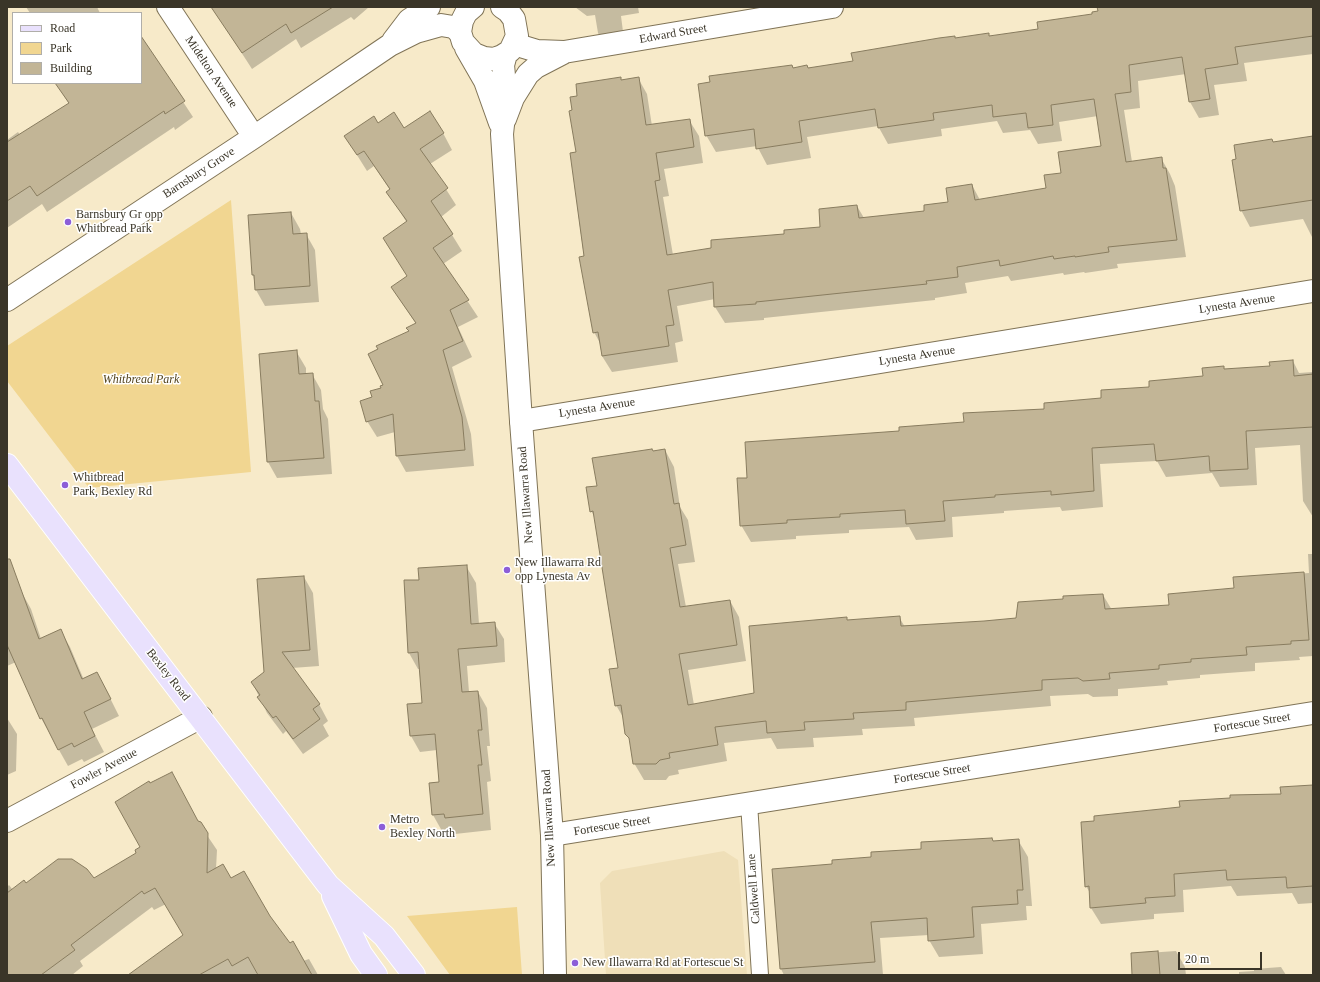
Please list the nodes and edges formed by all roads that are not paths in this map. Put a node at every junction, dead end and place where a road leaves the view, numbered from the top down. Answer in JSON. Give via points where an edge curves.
{"nodes":[{"id":1,"x":168,"y":7,"type":"edge"},
{"id":2,"x":429,"y":7,"type":"edge"},
{"id":3,"x":832,"y":7,"type":"edge"},
{"id":4,"x":471,"y":8,"type":"edge"},
{"id":5,"x":508,"y":11,"type":"edge"},
{"id":6,"x":415,"y":13,"type":"edge"},
{"id":7,"x":463,"y":39,"type":"junction"},
{"id":8,"x":390,"y":44,"type":"junction"},
{"id":9,"x":510,"y":49,"type":"junction"},
{"id":10,"x":564,"y":52,"type":"junction"},
{"id":11,"x":502,"y":134,"type":"junction"},
{"id":12,"x":254,"y":137,"type":"junction"},
{"id":13,"x":1313,"y":291,"type":"edge"},
{"id":14,"x":7,"y":300,"type":"edge"},
{"id":15,"x":520,"y":421,"type":"junction"},
{"id":16,"x":7,"y":465,"type":"edge"},
{"id":17,"x":1313,"y":714,"type":"edge"},
{"id":18,"x":201,"y":717,"type":"junction"},
{"id":19,"x":749,"y":803,"type":"junction"},
{"id":20,"x":7,"y":821,"type":"edge"},
{"id":21,"x":552,"y":835,"type":"junction"},
{"id":22,"x":328,"y":885,"type":"junction"},
{"id":23,"x":554,"y":974,"type":"edge"},
{"id":24,"x":376,"y":975,"type":"edge"},
{"id":25,"x":414,"y":975,"type":"edge"},
{"id":26,"x":760,"y":975,"type":"edge"}],
"edges":[{"from":1,"to":12,"type":"street","name":"Midelton Avenue"},
{"from":2,"to":6,"type":"street","name":"Barnsbury Grove"},
{"from":3,"to":10,"type":"street","name":"Edward Street"},
{"from":4,"to":7,"type":"street","via":[[463,17]]},
{"from":5,"to":9,"type":"street","name":"New Illawarra Road","via":[[517,29]]},
{"from":6,"to":8,"type":"street","name":"Barnsbury Grove"},
{"from":7,"to":8,"type":"street","name":"Barnsbury Grove","via":[[453,27],[441,25],[416,32]]},
{"from":7,"to":9,"type":"street","name":"Barnsbury Grove","via":[[474,54],[484,58],[499,58]]},
{"from":7,"to":11,"type":"street","name":"New Illawarra Road","via":[[485,81]]},
{"from":8,"to":12,"type":"street","name":"Barnsbury Grove"},
{"from":9,"to":10,"type":"street","name":"Edward Street"},
{"from":9,"to":11,"type":"street","name":"New Illawarra Road","via":[[503,65],[506,97]]},
{"from":10,"to":11,"type":"street","via":[[536,67],[523,81],[510,104]]},
{"from":11,"to":15,"type":"street","name":"New Illawarra Road"},
{"from":12,"to":14,"type":"street","name":"Barnsbury Grove"},
{"from":13,"to":15,"type":"street","name":"Lynesta Avenue"},
{"from":15,"to":21,"type":"street","name":"New Illawarra Road"},
{"from":16,"to":18,"type":"main road","name":"Bexley Road"},
{"from":17,"to":19,"type":"street","name":"Fortescue Street"},
{"from":18,"to":20,"type":"street","name":"Fowler Avenue"},
{"from":18,"to":22,"type":"main road","name":"Bexley Road"},
{"from":19,"to":21,"type":"street","name":"Fortescue Street"},
{"from":19,"to":26,"type":"lane","name":"Caldwell Lane"},
{"from":21,"to":23,"type":"street","name":"New Illawarra Road"},
{"from":22,"to":24,"type":"main road","name":"Bexley Road","via":[[361,954]]},
{"from":22,"to":25,"type":"main road","name":"Bexley Road","via":[[384,936]]}]}
